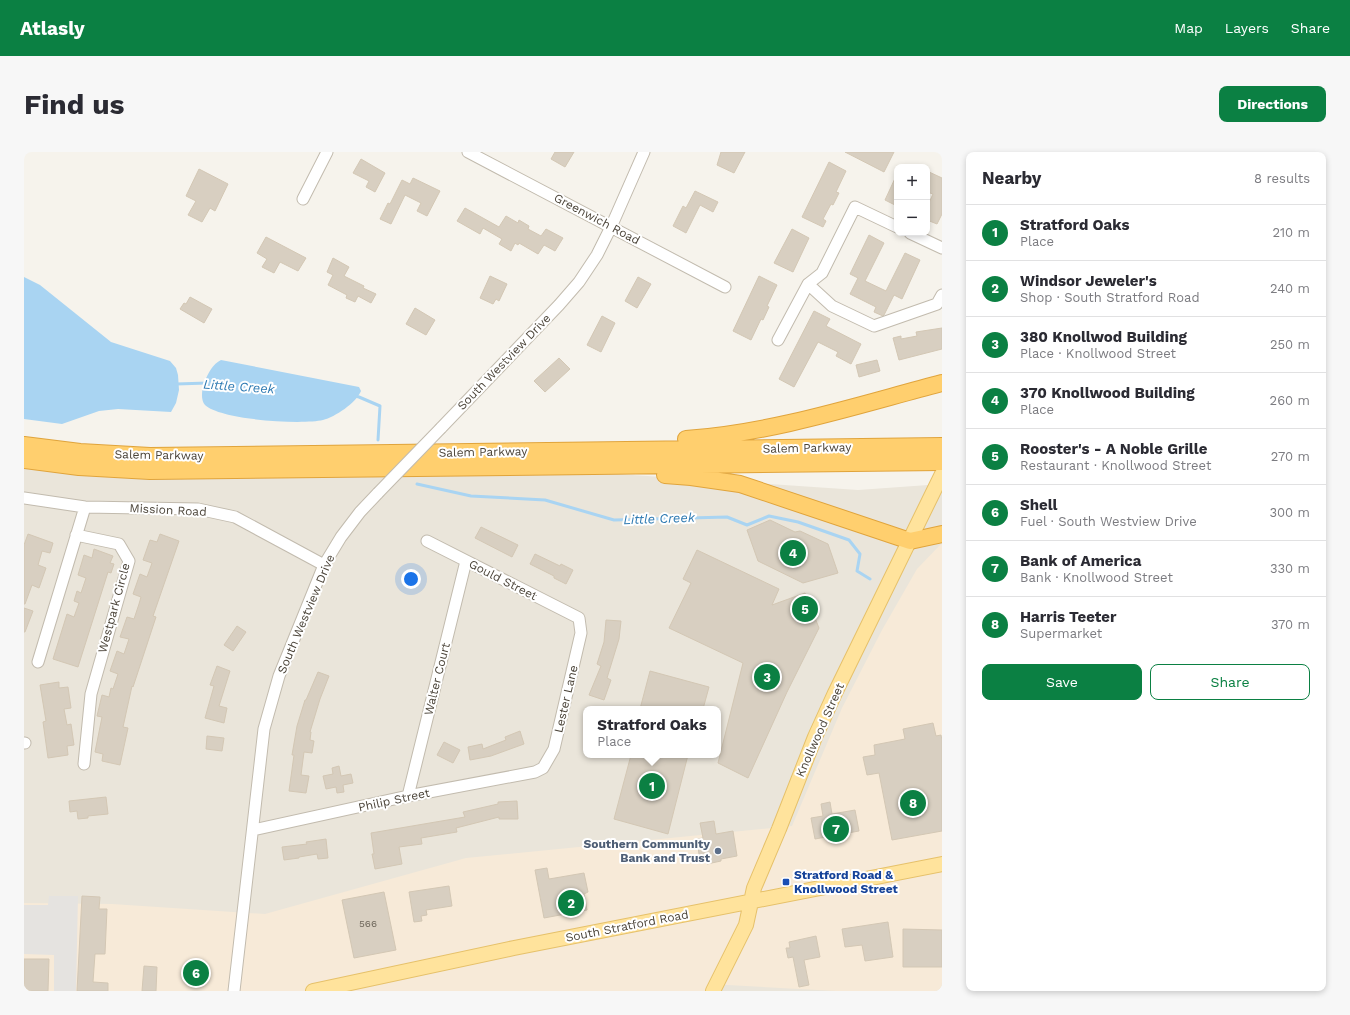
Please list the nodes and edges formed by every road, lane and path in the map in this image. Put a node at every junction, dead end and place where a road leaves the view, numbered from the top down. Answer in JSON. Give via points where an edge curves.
{"nodes":[{"id":1,"x":327,"y":152,"type":"edge"},
{"id":2,"x":468,"y":152,"type":"edge"},
{"id":3,"x":644,"y":152,"type":"edge"},
{"id":4,"x":302,"y":199,"type":"dead end"},
{"id":5,"x":894,"y":226,"type":"edge"},
{"id":6,"x":611,"y":227,"type":"junction"},
{"id":7,"x":916,"y":236,"type":"edge"},
{"id":8,"x":942,"y":248,"type":"edge"},
{"id":9,"x":808,"y":284,"type":"junction"},
{"id":10,"x":725,"y":287,"type":"dead end"},
{"id":11,"x":942,"y":295,"type":"edge"},
{"id":12,"x":778,"y":340,"type":"dead end"},
{"id":13,"x":942,"y":382,"type":"edge"},
{"id":14,"x":24,"y":445,"type":"edge"},
{"id":15,"x":942,"y":446,"type":"edge"},
{"id":16,"x":595,"y":450,"type":"junction"},
{"id":17,"x":24,"y":460,"type":"edge"},
{"id":18,"x":942,"y":462,"type":"edge"},
{"id":19,"x":601,"y":466,"type":"junction"},
{"id":20,"x":942,"y":474,"type":"edge"},
{"id":21,"x":24,"y":498,"type":"edge"},
{"id":22,"x":85,"y":506,"type":"junction"},
{"id":23,"x":942,"y":534,"type":"edge"},
{"id":24,"x":76,"y":535,"type":"junction"},
{"id":25,"x":428,"y":541,"type":"dead end"},
{"id":26,"x":910,"y":541,"type":"junction"},
{"id":27,"x":466,"y":561,"type":"junction"},
{"id":28,"x":324,"y":565,"type":"junction"},
{"id":29,"x":579,"y":618,"type":"joint"},
{"id":30,"x":38,"y":662,"type":"dead end"},
{"id":31,"x":84,"y":764,"type":"dead end"},
{"id":32,"x":535,"y":772,"type":"joint"},
{"id":33,"x":408,"y":796,"type":"junction"},
{"id":34,"x":253,"y":830,"type":"junction"},
{"id":35,"x":942,"y":864,"type":"edge"},
{"id":36,"x":751,"y":901,"type":"junction"},
{"id":37,"x":234,"y":991,"type":"edge"},
{"id":38,"x":312,"y":991,"type":"edge"},
{"id":39,"x":713,"y":991,"type":"edge"}],
"edges":[{"from":1,"to":4,"type":"street"},
{"from":2,"to":6,"type":"street","name":"Greenwich Road"},
{"from":3,"to":6,"type":"street","name":"South Westview Drive"},
{"from":5,"to":9,"type":"street","via":[[855,207],[822,273]]},
{"from":6,"to":10,"type":"street","name":"Greenwich Road"},
{"from":6,"to":28,"type":"street","name":"South Westview Drive","bridge":true,"via":[[579,282],[360,512]]},
{"from":7,"to":8,"type":"street"},
{"from":9,"to":11,"type":"street","via":[[832,306],[874,326],[937,304]]},
{"from":9,"to":12,"type":"street"},
{"from":13,"to":16,"type":"highway","via":[[756,430],[701,438],[608,441]]},
{"from":14,"to":16,"type":"highway","name":"Salem Parkway","via":[[80,452],[150,456]]},
{"from":15,"to":16,"type":"highway","name":"Salem Parkway"},
{"from":17,"to":19,"type":"highway","name":"Salem Parkway","via":[[78,467],[150,471]]},
{"from":18,"to":19,"type":"highway","name":"Salem Parkway"},
{"from":19,"to":26,"type":"highway","via":[[614,474],[676,475],[740,484]]},
{"from":20,"to":26,"type":"main road","name":"Knollwood Street"},
{"from":21,"to":22,"type":"street","name":"Mission Road"},
{"from":22,"to":24,"type":"street"},
{"from":22,"to":28,"type":"street","name":"Mission Road","via":[[198,509],[235,517]]},
{"from":23,"to":26,"type":"highway"},
{"from":24,"to":30,"type":"street"},
{"from":24,"to":31,"type":"street","name":"Westpark Circle","via":[[119,544],[129,561],[91,694]]},
{"from":25,"to":27,"type":"street","name":"Gould Street"},
{"from":26,"to":36,"type":"main road","name":"Knollwood Street","via":[[815,737]]},
{"from":27,"to":29,"type":"street","name":"Gould Street"},
{"from":27,"to":33,"type":"street","name":"Walter Court"},
{"from":28,"to":34,"type":"street","name":"South Westview Drive","via":[[279,676],[264,729]]},
{"from":29,"to":32,"type":"street","name":"Lester Lane","via":[[581,633],[554,749],[543,768]]},
{"from":32,"to":33,"type":"street","name":"Philip Street"},
{"from":33,"to":34,"type":"street","name":"Philip Street"},
{"from":34,"to":37,"type":"street","name":"South Westview Drive"},
{"from":35,"to":36,"type":"main road","name":"South Stratford Road"},
{"from":36,"to":38,"type":"main road","name":"South Stratford Road"},
{"from":36,"to":39,"type":"main road","name":"Knollwood Street","via":[[746,924]]}]}
